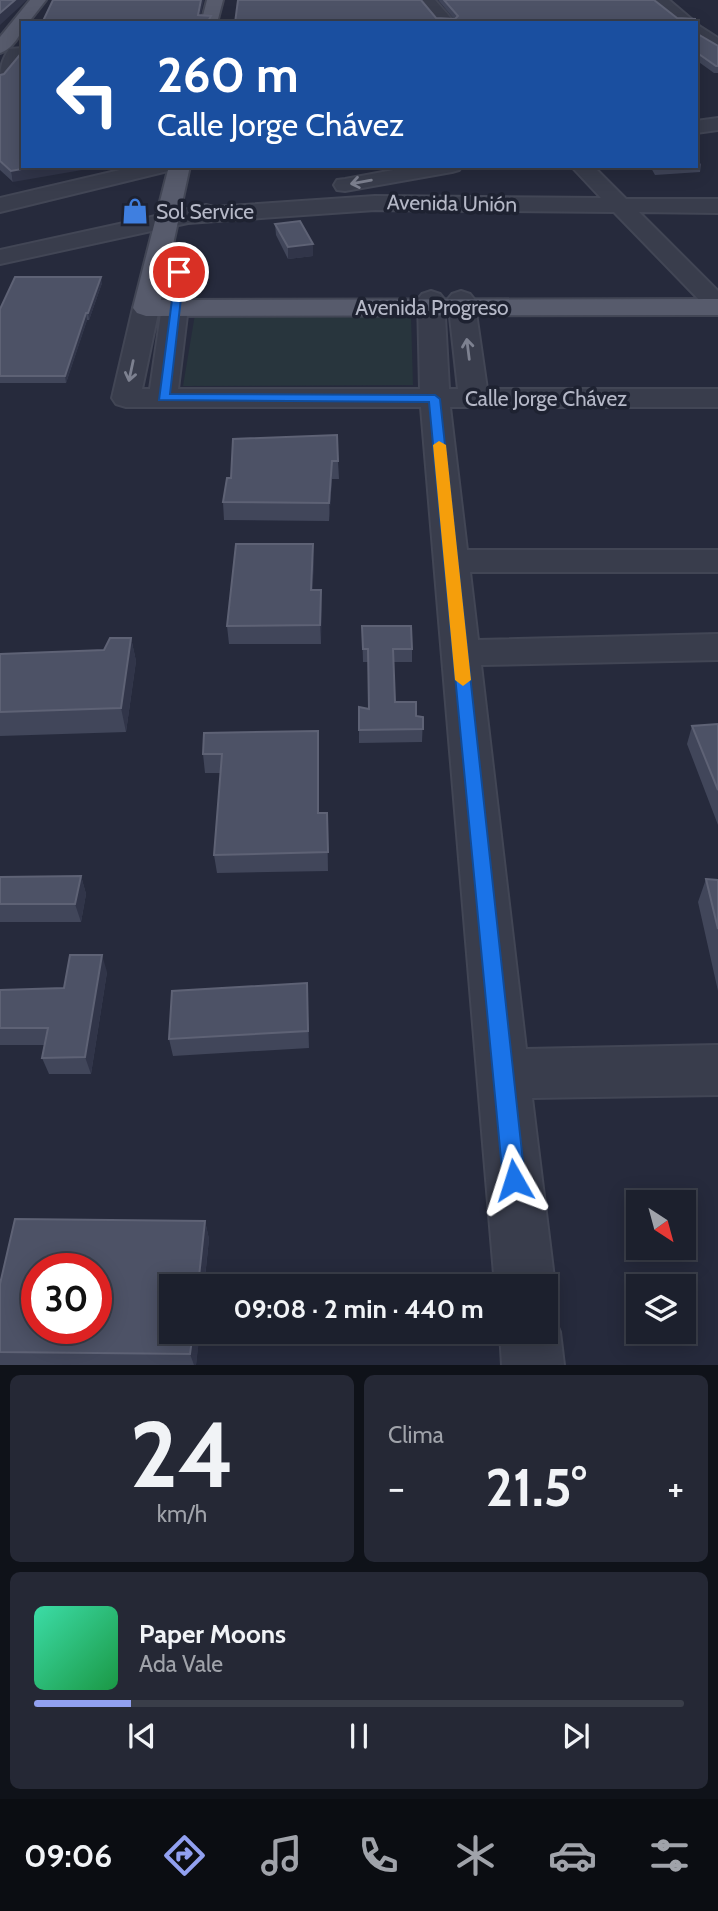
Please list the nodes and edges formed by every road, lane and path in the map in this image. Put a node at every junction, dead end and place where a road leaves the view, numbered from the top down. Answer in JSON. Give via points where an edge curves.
{"nodes":[{"id":1,"x":28,"y":0,"type":"edge"},
{"id":2,"x":38,"y":0,"type":"edge"},
{"id":3,"x":49,"y":0,"type":"edge"},
{"id":4,"x":215,"y":0,"type":"edge"},
{"id":5,"x":228,"y":0,"type":"edge"},
{"id":6,"x":427,"y":0,"type":"edge"},
{"id":7,"x":659,"y":0,"type":"edge"},
{"id":8,"x":29,"y":21,"type":"edge"},
{"id":9,"x":34,"y":21,"type":"edge"},
{"id":10,"x":210,"y":21,"type":"edge"},
{"id":11,"x":223,"y":21,"type":"edge"},
{"id":12,"x":445,"y":21,"type":"edge"},
{"id":13,"x":685,"y":21,"type":"edge"},
{"id":14,"x":698,"y":32,"type":"edge"},
{"id":15,"x":0,"y":37,"type":"edge"},
{"id":16,"x":17,"y":48,"type":"edge"},
{"id":17,"x":712,"y":54,"type":"edge"},
{"id":18,"x":0,"y":78,"type":"edge"},
{"id":19,"x":718,"y":124,"type":"edge"},
{"id":20,"x":698,"y":127,"type":"edge"},
{"id":21,"x":116,"y":168,"type":"edge"},
{"id":22,"x":155,"y":168,"type":"edge"},
{"id":23,"x":180,"y":168,"type":"edge"},
{"id":24,"x":196,"y":168,"type":"edge"},
{"id":25,"x":440,"y":168,"type":"edge"},
{"id":26,"x":583,"y":168,"type":"edge"},
{"id":27,"x":2,"y":200,"type":"edge"},
{"id":28,"x":621,"y":205,"type":"junction"},
{"id":29,"x":718,"y":206,"type":"edge"},
{"id":30,"x":176,"y":219,"type":"junction"},
{"id":31,"x":0,"y":257,"type":"edge"},
{"id":32,"x":177,"y":291,"type":"junction"},
{"id":33,"x":147,"y":303,"type":"junction"},
{"id":34,"x":431,"y":303,"type":"junction"},
{"id":35,"x":462,"y":303,"type":"junction"},
{"id":36,"x":716,"y":303,"type":"edge"},
{"id":37,"x":163,"y":397,"type":"junction"},
{"id":38,"x":718,"y":398,"type":"edge"},
{"id":39,"x":454,"y":399,"type":"junction"},
{"id":40,"x":451,"y":561,"type":"junction"},
{"id":41,"x":718,"y":561,"type":"edge"},
{"id":42,"x":718,"y":647,"type":"edge"},
{"id":43,"x":461,"y":653,"type":"junction"},
{"id":44,"x":718,"y":1070,"type":"edge"},
{"id":45,"x":503,"y":1074,"type":"junction"},
{"id":46,"x":524,"y":1274,"type":"edge"},
{"id":47,"x":531,"y":1344,"type":"edge"},
{"id":48,"x":533,"y":1365,"type":"edge"}],
"edges":[{"from":1,"to":15,"type":"main road"},
{"from":2,"to":8,"type":"main road"},
{"from":3,"to":9,"type":"main road"},
{"from":4,"to":10,"type":"main road"},
{"from":5,"to":11,"type":"main road"},
{"from":6,"to":12,"type":"street"},
{"from":7,"to":13,"type":"street"},
{"from":14,"to":17,"type":"street"},
{"from":16,"to":18,"type":"street"},
{"from":19,"to":20,"type":"street"},
{"from":21,"to":27,"type":"street"},
{"from":22,"to":27,"type":"street"},
{"from":23,"to":30,"type":"main road"},
{"from":24,"to":30,"type":"main road"},
{"from":25,"to":30,"type":"street","one_way":true},
{"from":26,"to":28,"type":"street"},
{"from":28,"to":29,"type":"street","name":"Avenida Unión"},
{"from":28,"to":30,"type":"street","name":"Avenida Unión","via":[[375,202]]},
{"from":28,"to":36,"type":"street"},
{"from":30,"to":31,"type":"street"},
{"from":30,"to":32,"type":"main road"},
{"from":30,"to":33,"type":"main road"},
{"from":32,"to":33,"type":"main road","name":"Avenida Progreso"},
{"from":32,"to":34,"type":"main road","name":"Avenida Progreso"},
{"from":32,"to":37,"type":"street"},
{"from":33,"to":37,"type":"street","name":"Calle Jorge Chávez","one_way":true,"via":[[126,398]]},
{"from":34,"to":35,"type":"main road","name":"Avenida Progreso"},
{"from":34,"to":39,"type":"street"},
{"from":35,"to":36,"type":"main road","name":"Avenida Progreso"},
{"from":39,"to":35,"type":"street","one_way":true},
{"from":37,"to":39,"type":"street","name":"Calle Jorge Chávez"},
{"from":38,"to":39,"type":"street","name":"Calle Jorge Chávez"},
{"from":39,"to":40,"type":"street"},
{"from":40,"to":41,"type":"street"},
{"from":40,"to":43,"type":"street"},
{"from":42,"to":43,"type":"street"},
{"from":43,"to":45,"type":"street"},
{"from":44,"to":45,"type":"street"},
{"from":45,"to":46,"type":"street"},
{"from":47,"to":48,"type":"street"}]}
